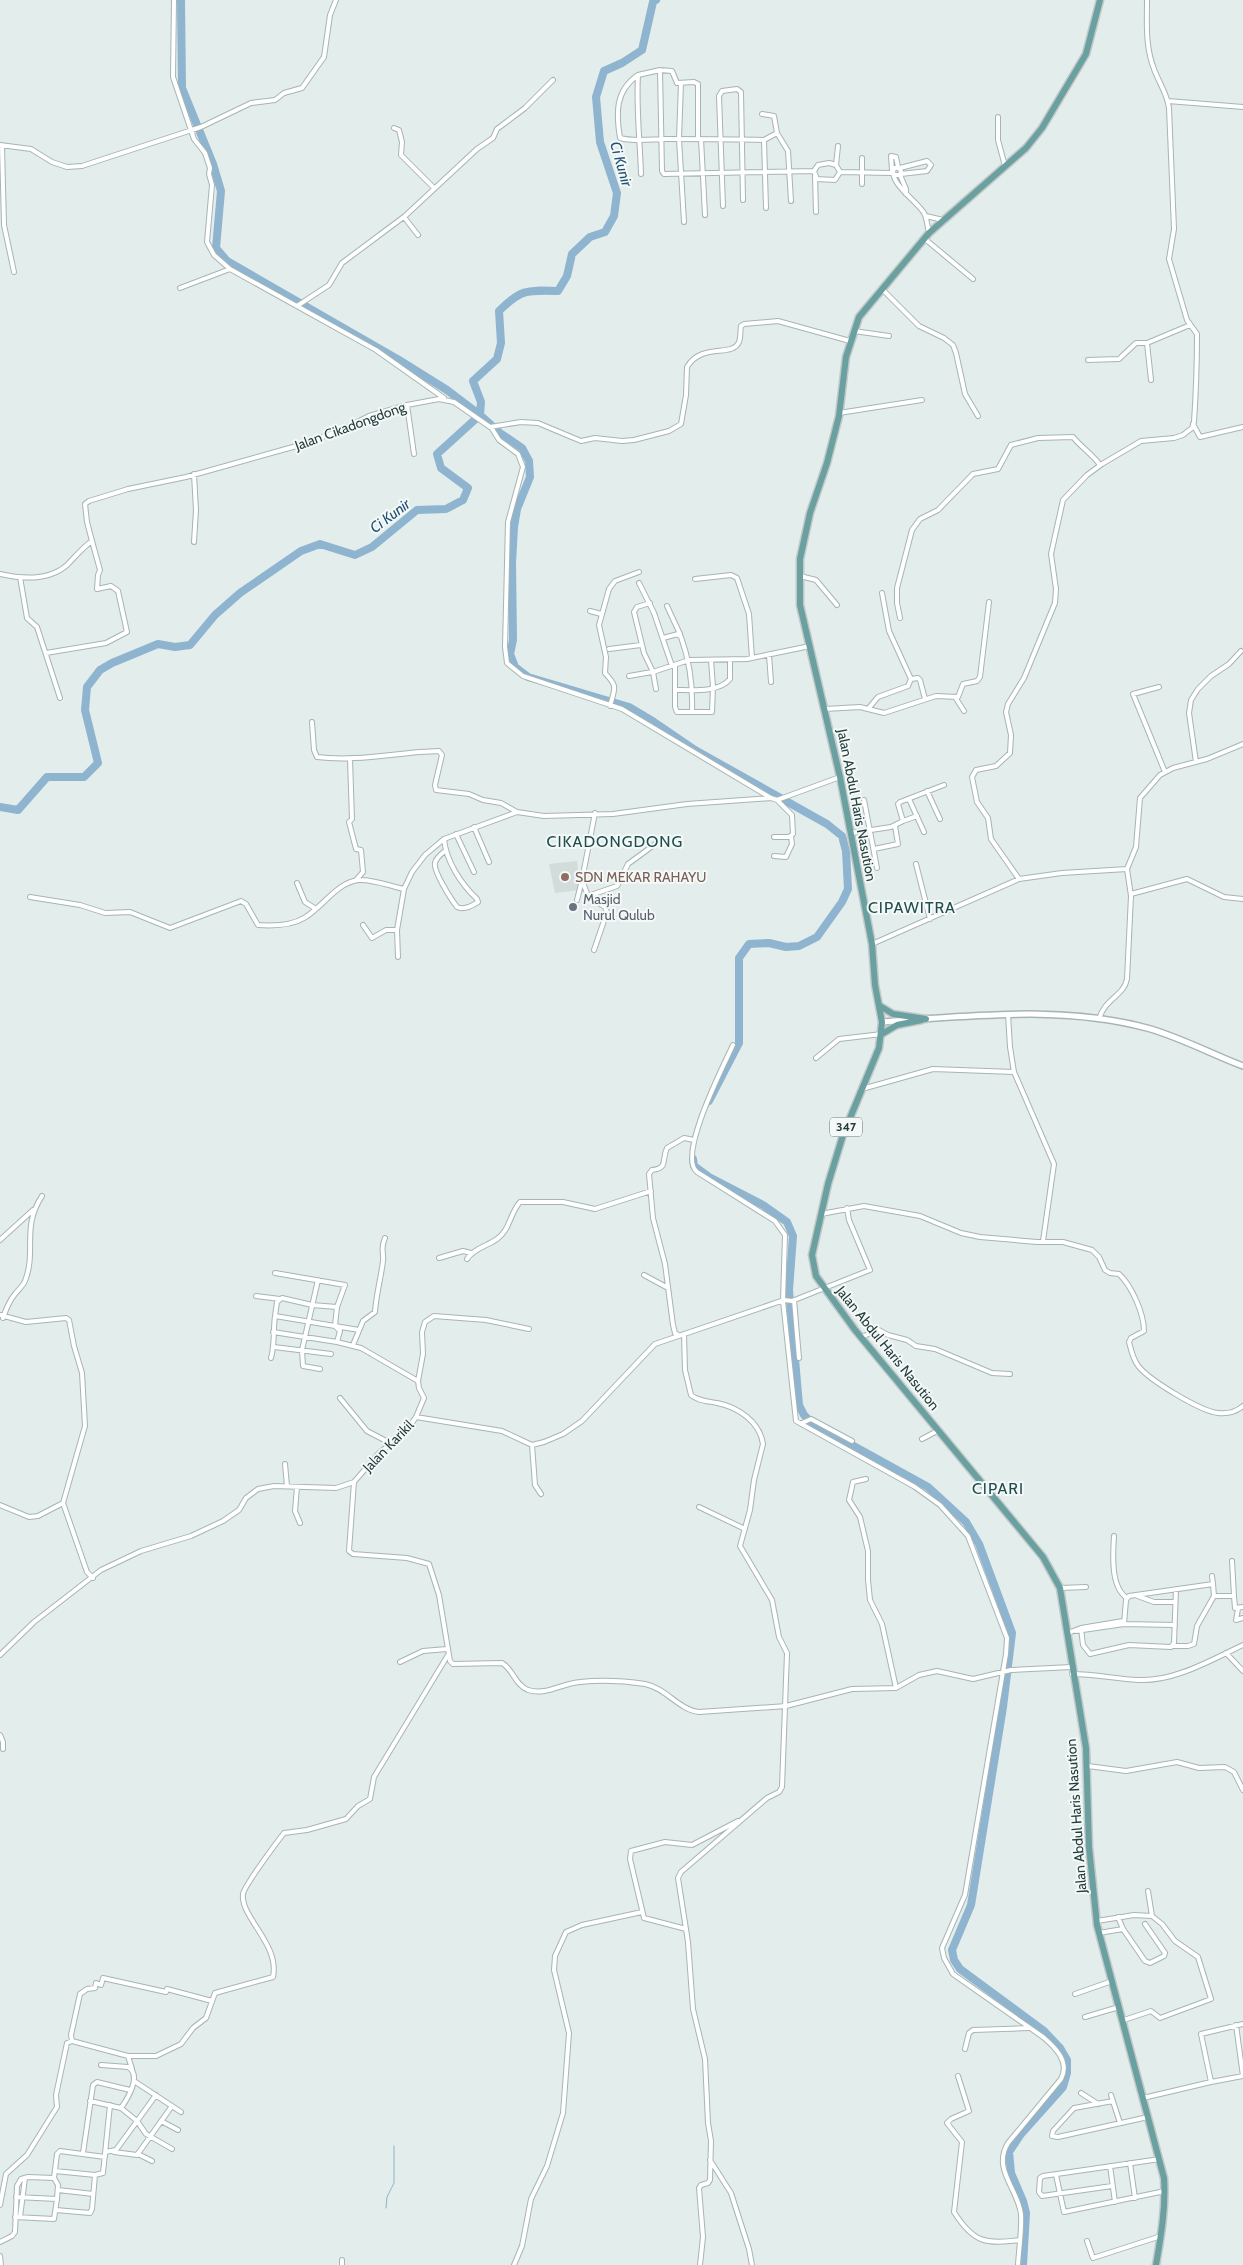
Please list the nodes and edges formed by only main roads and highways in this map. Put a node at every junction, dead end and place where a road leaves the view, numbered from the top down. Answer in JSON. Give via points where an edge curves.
{"nodes":[{"id":1,"x":1100,"y":0,"type":"edge"},
{"id":2,"x":880,"y":1006,"type":"junction"},
{"id":3,"x":882,"y":1034,"type":"junction"},
{"id":4,"x":1156,"y":2265,"type":"edge"}],
"edges":[{"from":1,"to":2,"type":"main road","name":"Jalan Abdul Haris Nasution","number":"347","via":[[1086,54],[1042,128],[1026,148],[927,236],[865,308],[850,341],[839,413],[810,513],[800,559],[800,605],[840,777],[872,944]]},
{"from":2,"to":3,"type":"main road","name":"Jalan Abdul Haris Nasution","number":"347"},
{"from":2,"to":3,"type":"main road","via":[[893,1014],[926,1019],[897,1025]]},
{"from":3,"to":4,"type":"main road","name":"Jalan Abdul Haris Nasution","number":"347","via":[[843,1135],[821,1214],[812,1255],[816,1276],[861,1337],[1043,1557],[1060,1588],[1088,1766],[1090,1847],[1099,1933],[1160,2159],[1165,2190],[1162,2236]]}]}
